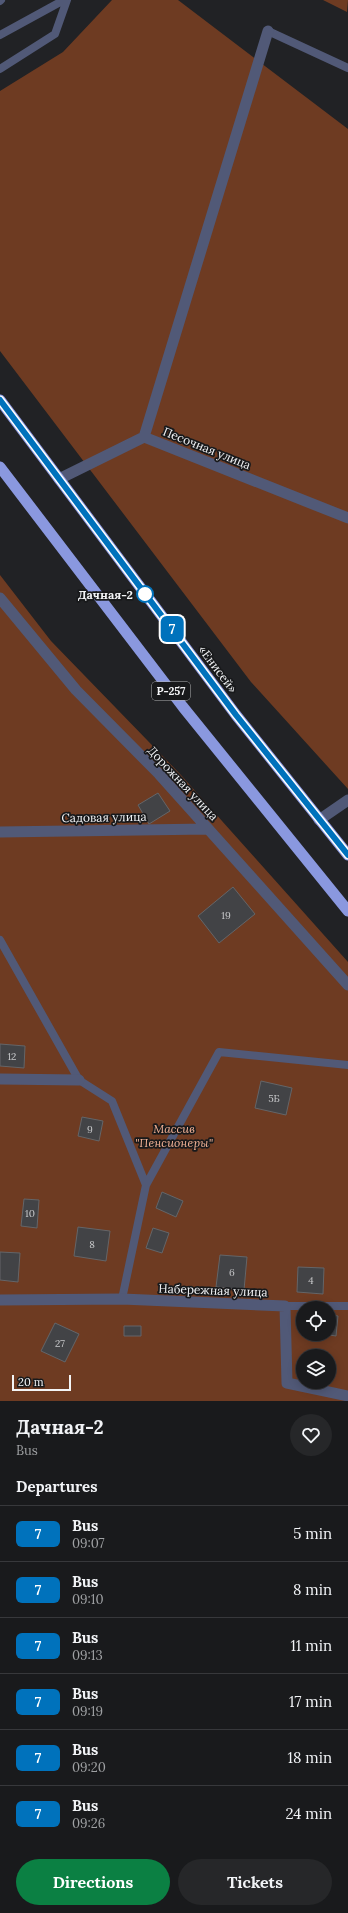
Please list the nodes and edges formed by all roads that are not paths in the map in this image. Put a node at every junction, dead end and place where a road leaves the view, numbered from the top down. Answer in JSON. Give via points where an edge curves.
{"nodes":[{"id":1,"x":66,"y":0,"type":"edge"},
{"id":2,"x":268,"y":30,"type":"joint"},
{"id":3,"x":0,"y":35,"type":"edge"},
{"id":4,"x":0,"y":68,"type":"edge"},
{"id":5,"x":348,"y":68,"type":"edge"},
{"id":6,"x":0,"y":400,"type":"edge"},
{"id":7,"x":144,"y":437,"type":"junction"},
{"id":8,"x":0,"y":466,"type":"edge"},
{"id":9,"x":59,"y":479,"type":"junction"},
{"id":10,"x":348,"y":518,"type":"edge"},
{"id":11,"x":0,"y":598,"type":"edge"},
{"id":12,"x":348,"y":800,"type":"edge"},
{"id":13,"x":319,"y":820,"type":"junction"},
{"id":14,"x":208,"y":829,"type":"junction"},
{"id":15,"x":0,"y":832,"type":"edge"},
{"id":16,"x":348,"y":855,"type":"edge"},
{"id":17,"x":348,"y":911,"type":"edge"},
{"id":18,"x":0,"y":940,"type":"edge"},
{"id":19,"x":348,"y":985,"type":"edge"},
{"id":20,"x":348,"y":1065,"type":"edge"},
{"id":21,"x":0,"y":1079,"type":"edge"},
{"id":22,"x":79,"y":1080,"type":"junction"},
{"id":23,"x":146,"y":1185,"type":"junction"},
{"id":24,"x":122,"y":1299,"type":"junction"},
{"id":25,"x":0,"y":1300,"type":"edge"},
{"id":26,"x":279,"y":1306,"type":"junction"},
{"id":27,"x":348,"y":1306,"type":"edge"},
{"id":28,"x":348,"y":1396,"type":"edge"}],
"edges":[{"from":1,"to":3,"type":"lane"},
{"from":1,"to":4,"type":"lane","via":[[55,34]]},
{"from":2,"to":5,"type":"lane"},
{"from":2,"to":7,"type":"street"},
{"from":6,"to":9,"type":"highway","name":"«Енисей»","number":"Р-257"},
{"from":7,"to":9,"type":"street","name":"Песочная улица"},
{"from":7,"to":10,"type":"street","name":"Песочная улица"},
{"from":8,"to":17,"type":"highway","number":"Р-257","via":[[183,707]]},
{"from":9,"to":13,"type":"highway","name":"«Енисей»","number":"Р-257","via":[[236,715]]},
{"from":11,"to":14,"type":"street","name":"Дорожная улица","via":[[76,690],[159,774]]},
{"from":12,"to":13,"type":"street"},
{"from":13,"to":16,"type":"highway","name":"«Енисей»","number":"Р-257"},
{"from":14,"to":15,"type":"street","name":"Садовая улица"},
{"from":14,"to":19,"type":"street","name":"Дорожная улица"},
{"from":18,"to":22,"type":"lane"},
{"from":20,"to":23,"type":"lane","via":[[219,1052]]},
{"from":21,"to":22,"type":"street"},
{"from":22,"to":23,"type":"lane","via":[[112,1101]]},
{"from":23,"to":24,"type":"lane"},
{"from":24,"to":25,"type":"street","name":"Набережная улица"},
{"from":24,"to":26,"type":"street","name":"Набережная улица"},
{"from":26,"to":27,"type":"lane"},
{"from":26,"to":28,"type":"street","name":"Набережная улица","via":[[285,1306],[287,1383]]}]}
